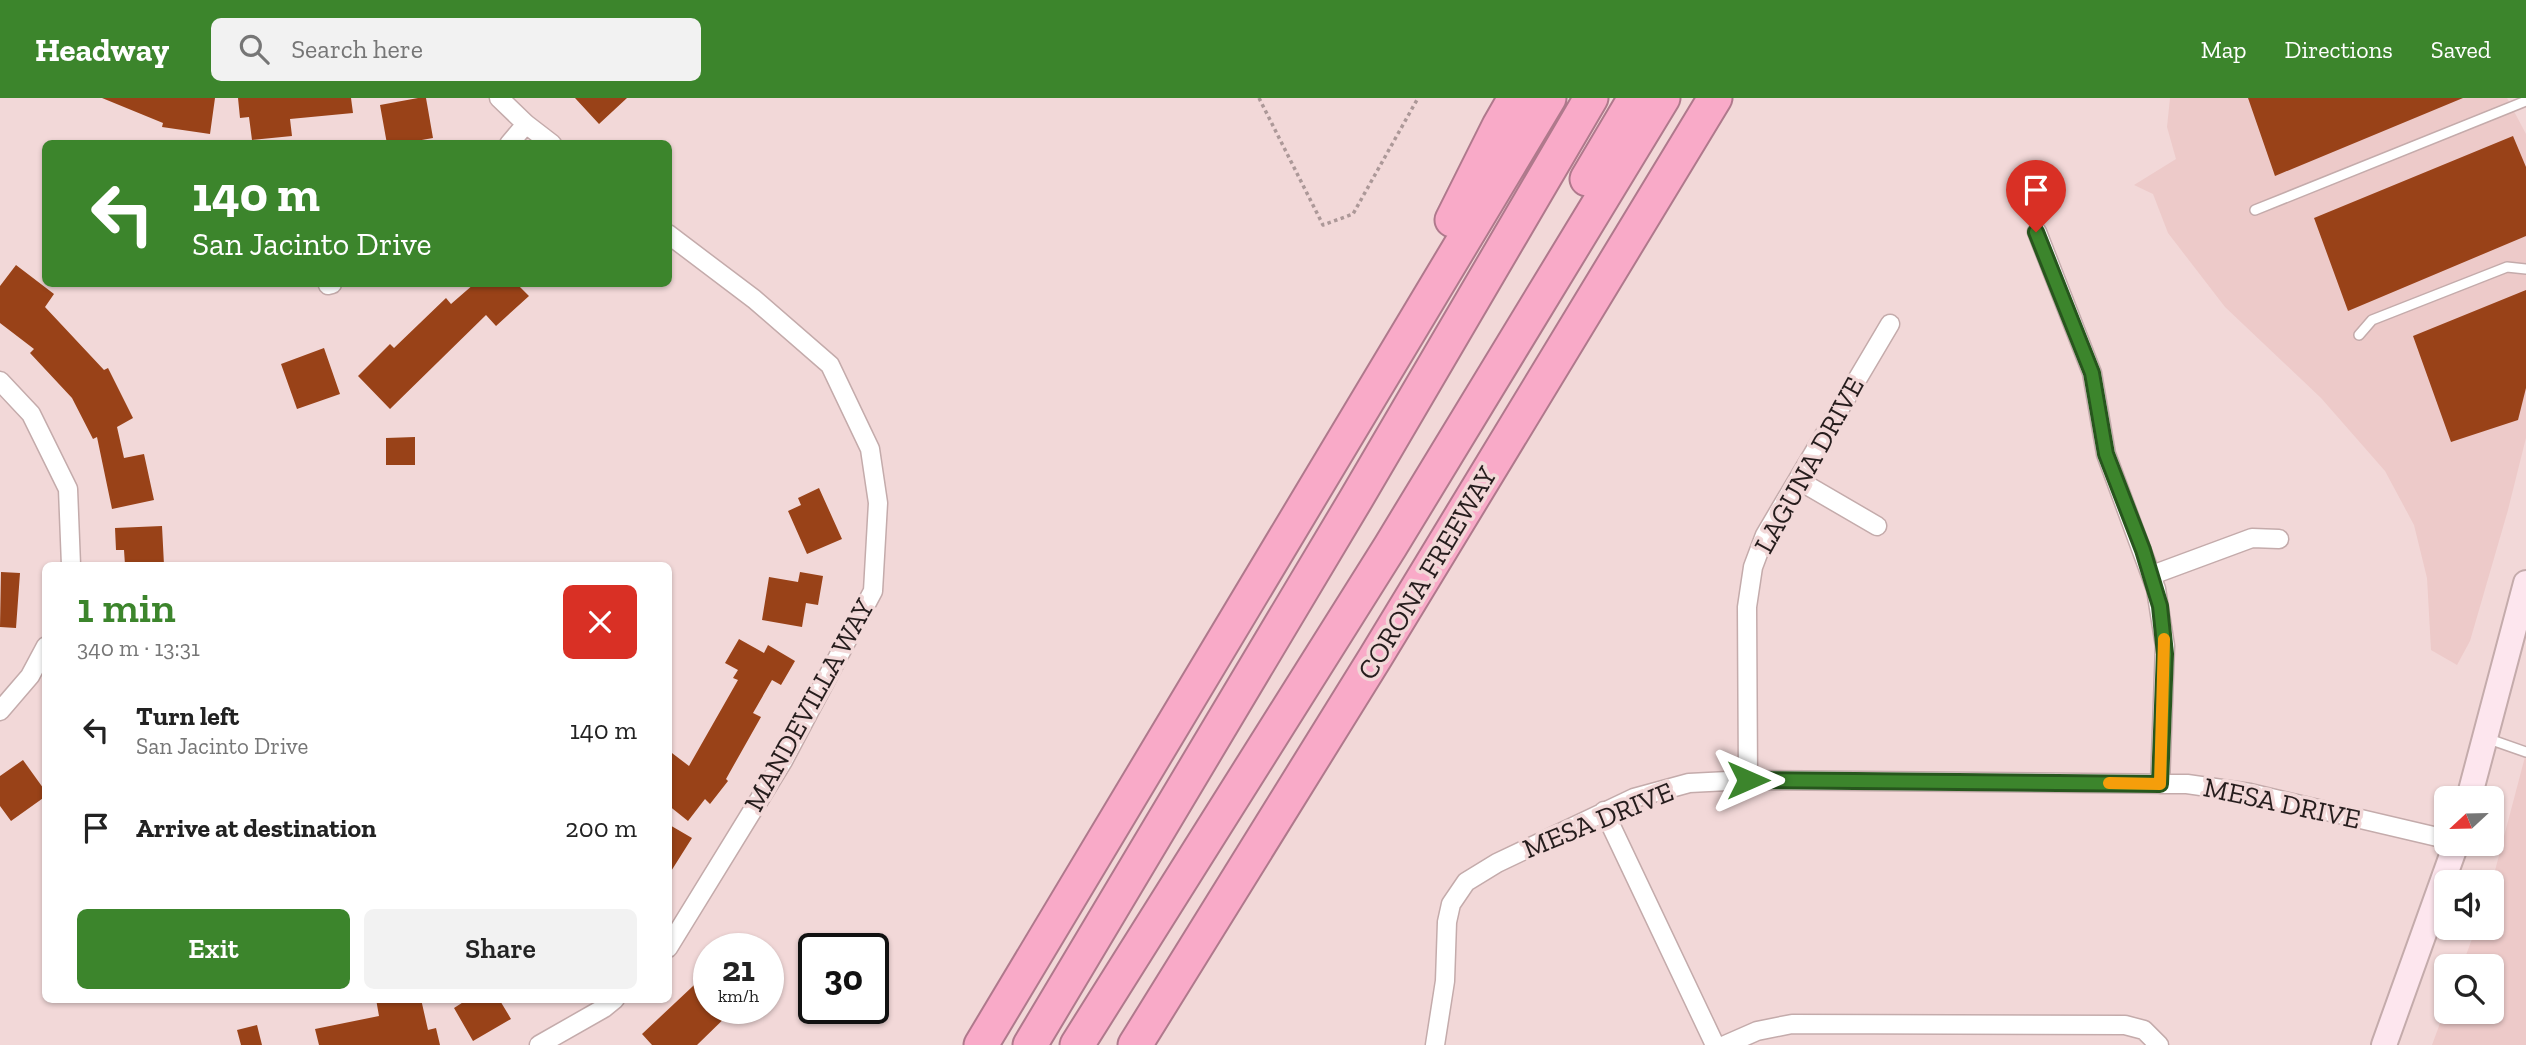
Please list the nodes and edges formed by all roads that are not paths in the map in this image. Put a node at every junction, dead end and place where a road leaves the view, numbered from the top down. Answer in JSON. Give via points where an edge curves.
{"nodes":[{"id":1,"x":499,"y":98,"type":"edge"},
{"id":2,"x":1515,"y":98,"type":"edge"},
{"id":3,"x":1549,"y":98,"type":"edge"},
{"id":4,"x":1591,"y":98,"type":"edge"},
{"id":5,"x":1611,"y":98,"type":"edge"},
{"id":6,"x":1635,"y":98,"type":"edge"},
{"id":7,"x":1663,"y":98,"type":"edge"},
{"id":8,"x":2526,"y":102,"type":"edge"},
{"id":9,"x":1712,"y":104,"type":"edge"},
{"id":10,"x":526,"y":124,"type":"junction"},
{"id":11,"x":512,"y":140,"type":"edge"},
{"id":12,"x":547,"y":140,"type":"edge"},
{"id":13,"x":2255,"y":210,"type":"dead end"},
{"id":14,"x":2036,"y":232,"type":"dead end"},
{"id":15,"x":672,"y":237,"type":"edge"},
{"id":16,"x":2526,"y":269,"type":"edge"},
{"id":17,"x":1890,"y":324,"type":"dead end"},
{"id":18,"x":2359,"y":335,"type":"dead end"},
{"id":19,"x":0,"y":381,"type":"edge"},
{"id":20,"x":1351,"y":427,"type":"junction"},
{"id":21,"x":1798,"y":480,"type":"junction"},
{"id":22,"x":1356,"y":499,"type":"junction"},
{"id":23,"x":1877,"y":526,"type":"dead end"},
{"id":24,"x":1396,"y":536,"type":"junction"},
{"id":25,"x":2279,"y":539,"type":"dead end"},
{"id":26,"x":71,"y":562,"type":"edge"},
{"id":27,"x":2152,"y":575,"type":"junction"},
{"id":28,"x":2526,"y":583,"type":"edge"},
{"id":29,"x":42,"y":654,"type":"edge"},
{"id":30,"x":0,"y":711,"type":"edge"},
{"id":31,"x":2485,"y":737,"type":"junction"},
{"id":32,"x":2526,"y":752,"type":"edge"},
{"id":33,"x":1748,"y":780,"type":"junction"},
{"id":34,"x":2160,"y":784,"type":"junction"},
{"id":35,"x":2472,"y":786,"type":"edge"},
{"id":36,"x":1604,"y":811,"type":"junction"},
{"id":37,"x":2434,"y":836,"type":"edge"},
{"id":38,"x":2452,"y":856,"type":"edge"},
{"id":39,"x":672,"y":941,"type":"edge"},
{"id":40,"x":610,"y":1003,"type":"edge"},
{"id":41,"x":539,"y":1045,"type":"edge"},
{"id":42,"x":981,"y":1045,"type":"edge"},
{"id":43,"x":1030,"y":1045,"type":"edge"},
{"id":44,"x":1077,"y":1045,"type":"edge"},
{"id":45,"x":1135,"y":1045,"type":"edge"},
{"id":46,"x":1434,"y":1045,"type":"edge"},
{"id":47,"x":1715,"y":1045,"type":"edge"},
{"id":48,"x":1725,"y":1045,"type":"edge"},
{"id":49,"x":2159,"y":1045,"type":"edge"},
{"id":50,"x":2384,"y":1045,"type":"edge"}],
"edges":[{"from":1,"to":10,"type":"street"},
{"from":2,"to":20,"type":"highway"},
{"from":3,"to":20,"type":"highway"},
{"from":4,"to":22,"type":"highway"},
{"from":5,"to":22,"type":"highway","via":[[1520,248]]},
{"from":6,"to":24,"type":"highway","via":[[1539,259]]},
{"from":7,"to":24,"type":"highway"},
{"from":8,"to":13,"type":"lane"},
{"from":9,"to":45,"type":"highway","name":"CORONA FREEWAY"},
{"from":10,"to":11,"type":"street"},
{"from":10,"to":12,"type":"street"},
{"from":14,"to":27,"type":"street","via":[[2092,373],[2106,454]]},
{"from":15,"to":39,"type":"street","name":"MANDEVILLA WAY","via":[[830,365],[870,449],[878,503],[873,591],[783,761]]},
{"from":16,"to":18,"type":"lane","via":[[2507,267],[2372,320]]},
{"from":17,"to":21,"type":"street","name":"LAGUNA DRIVE"},
{"from":19,"to":26,"type":"street","via":[[31,414],[68,489]]},
{"from":20,"to":42,"type":"highway"},
{"from":21,"to":23,"type":"street"},
{"from":21,"to":33,"type":"street","name":"LAGUNA DRIVE","via":[[1765,535],[1751,579]]},
{"from":22,"to":43,"type":"highway"},
{"from":24,"to":44,"type":"highway"},
{"from":25,"to":27,"type":"street","via":[[2252,538]]},
{"from":27,"to":34,"type":"street","via":[[2165,646]]},
{"from":28,"to":31,"type":"main road"},
{"from":29,"to":30,"type":"street","via":[[30,676]]},
{"from":31,"to":32,"type":"lane"},
{"from":31,"to":35,"type":"main road"},
{"from":33,"to":34,"type":"street","name":"MESA DRIVE"},
{"from":33,"to":36,"type":"street","name":"MESA DRIVE","via":[[1678,785]]},
{"from":34,"to":37,"type":"street","name":"MESA DRIVE","via":[[2234,790]]},
{"from":36,"to":46,"type":"street","name":"MESA DRIVE","via":[[1485,869],[1460,889],[1447,922],[1445,981]]},
{"from":36,"to":47,"type":"street"},
{"from":38,"to":50,"type":"main road"},
{"from":40,"to":41,"type":"street"},
{"from":48,"to":49,"type":"street","via":[[1767,1028],[1806,1024],[2125,1025],[2144,1030]]}]}
